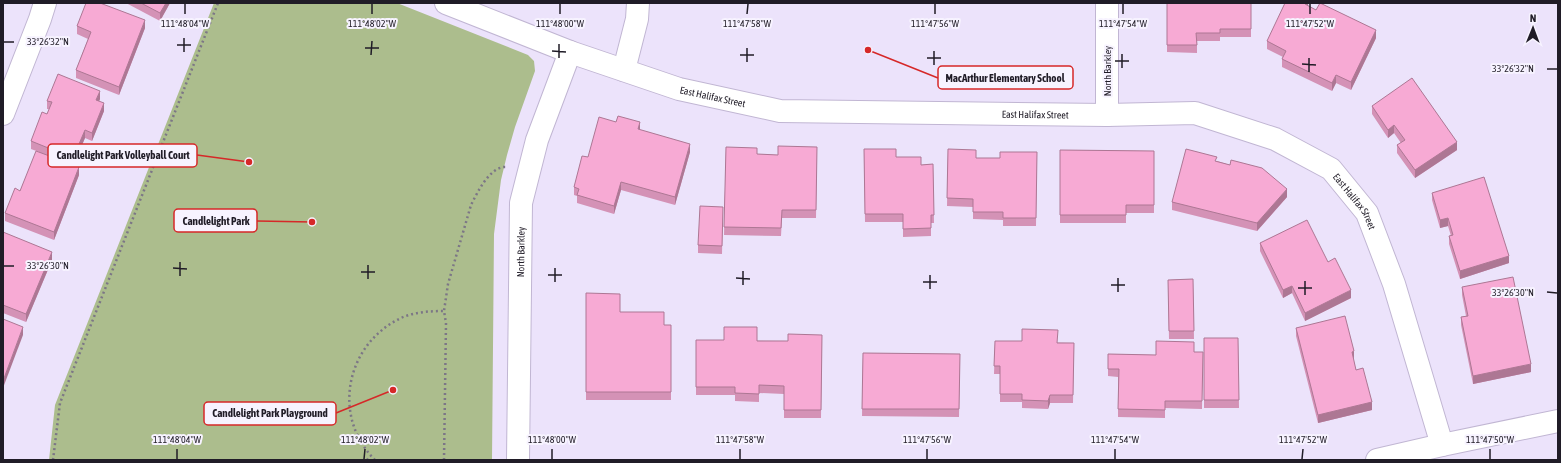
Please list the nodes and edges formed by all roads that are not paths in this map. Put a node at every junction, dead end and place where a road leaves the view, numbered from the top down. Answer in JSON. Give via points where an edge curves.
{"nodes":[{"id":1,"x":45,"y":3,"type":"edge"},
{"id":2,"x":446,"y":3,"type":"edge"},
{"id":3,"x":638,"y":3,"type":"edge"},
{"id":4,"x":1108,"y":3,"type":"edge"},
{"id":5,"x":570,"y":52,"type":"junction"},
{"id":6,"x":624,"y":70,"type":"junction"},
{"id":7,"x":3,"y":114,"type":"edge"},
{"id":8,"x":1107,"y":115,"type":"junction"},
{"id":9,"x":1558,"y":421,"type":"edge"},
{"id":10,"x":1442,"y":445,"type":"junction"},
{"id":11,"x":518,"y":460,"type":"edge"},
{"id":12,"x":1377,"y":460,"type":"edge"}],
"edges":[{"from":1,"to":7,"type":"street"},
{"from":2,"to":5,"type":"street","name":"East Halifax Street"},
{"from":3,"to":6,"type":"street","via":[[637,20]]},
{"from":4,"to":8,"type":"street","name":"North Barkley"},
{"from":5,"to":6,"type":"street","name":"East Halifax Street"},
{"from":5,"to":11,"type":"street","name":"North Barkley","via":[[537,140],[521,203]]},
{"from":6,"to":8,"type":"street","name":"East Halifax Street","via":[[679,89],[780,111]]},
{"from":8,"to":10,"type":"street","name":"East Halifax Street","via":[[1194,113],[1275,139],[1331,169],[1367,213],[1394,284]]},
{"from":9,"to":10,"type":"street"},
{"from":10,"to":12,"type":"street"}]}
